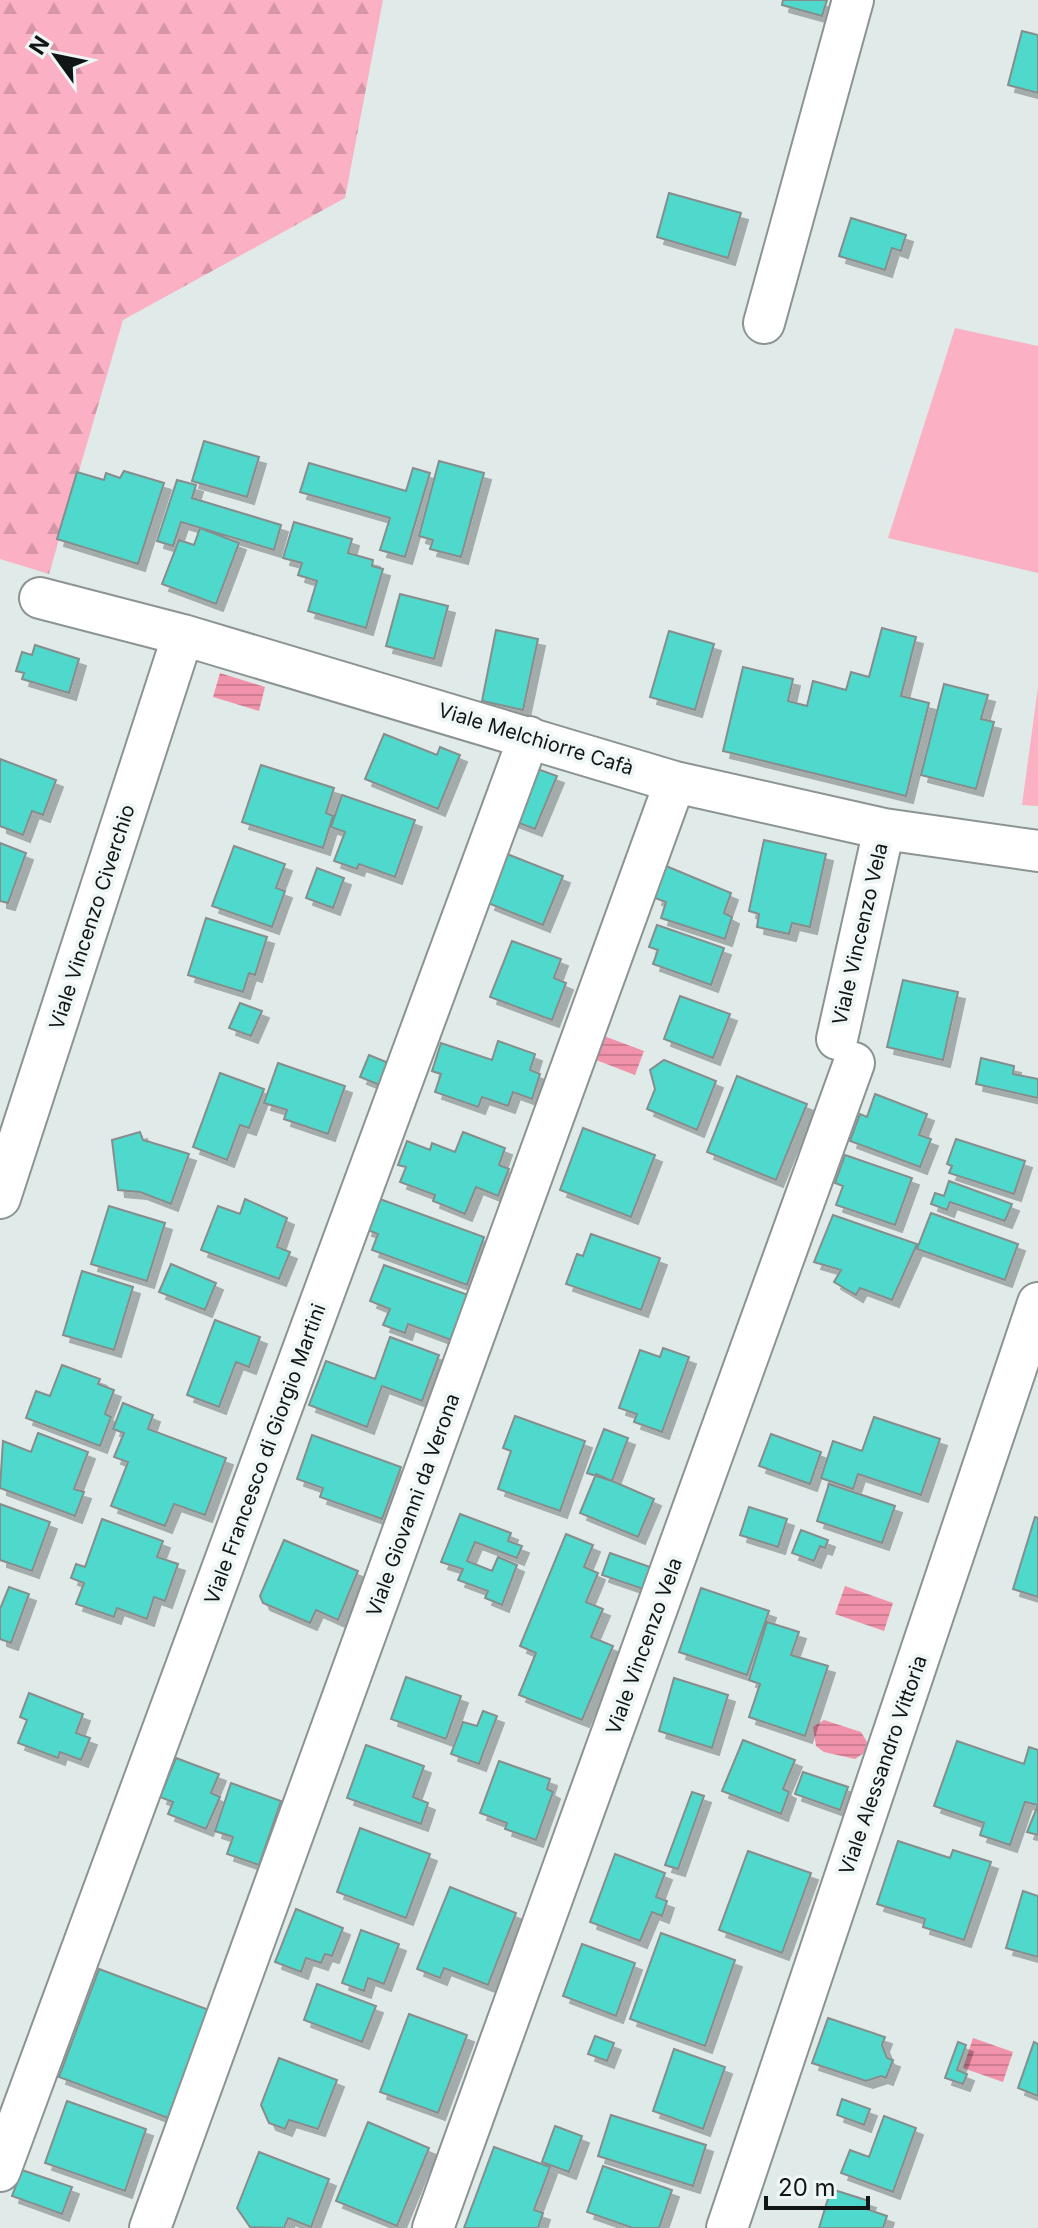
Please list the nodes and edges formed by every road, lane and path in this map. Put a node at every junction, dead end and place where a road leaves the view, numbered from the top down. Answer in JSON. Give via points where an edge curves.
{"nodes":[{"id":1,"x":853,"y":0,"type":"edge"},
{"id":2,"x":764,"y":323,"type":"dead end"},
{"id":3,"x":40,"y":598,"type":"dead end"},
{"id":4,"x":183,"y":635,"type":"junction"},
{"id":5,"x":529,"y":737,"type":"junction"},
{"id":6,"x":675,"y":782,"type":"junction"},
{"id":7,"x":884,"y":829,"type":"junction"},
{"id":8,"x":1038,"y":851,"type":"edge"},
{"id":9,"x":0,"y":1198,"type":"edge"},
{"id":10,"x":1038,"y":1303,"type":"edge"},
{"id":11,"x":0,"y":2171,"type":"edge"},
{"id":12,"x":150,"y":2228,"type":"edge"},
{"id":13,"x":433,"y":2228,"type":"edge"},
{"id":14,"x":727,"y":2228,"type":"edge"}],
"edges":[{"from":1,"to":2,"type":"street"},
{"from":3,"to":4,"type":"street","name":"Viale Melchiorre Cafà"},
{"from":4,"to":5,"type":"street","name":"Viale Melchiorre Cafà"},
{"from":4,"to":9,"type":"street","name":"Viale Vincenzo Civerchio"},
{"from":5,"to":6,"type":"street","name":"Viale Melchiorre Cafà"},
{"from":5,"to":11,"type":"street","name":"Viale Francesco di Giorgio Martini"},
{"from":6,"to":7,"type":"street","name":"Viale Melchiorre Cafà"},
{"from":6,"to":12,"type":"street","name":"Viale Giovanni da Verona"},
{"from":7,"to":8,"type":"street","name":"Viale Melchiorre Cafà"},
{"from":7,"to":13,"type":"street","name":"Viale Vincenzo Vela","via":[[846,1051]]},
{"from":10,"to":14,"type":"street","name":"Viale Alessandro Vittoria"}]}
